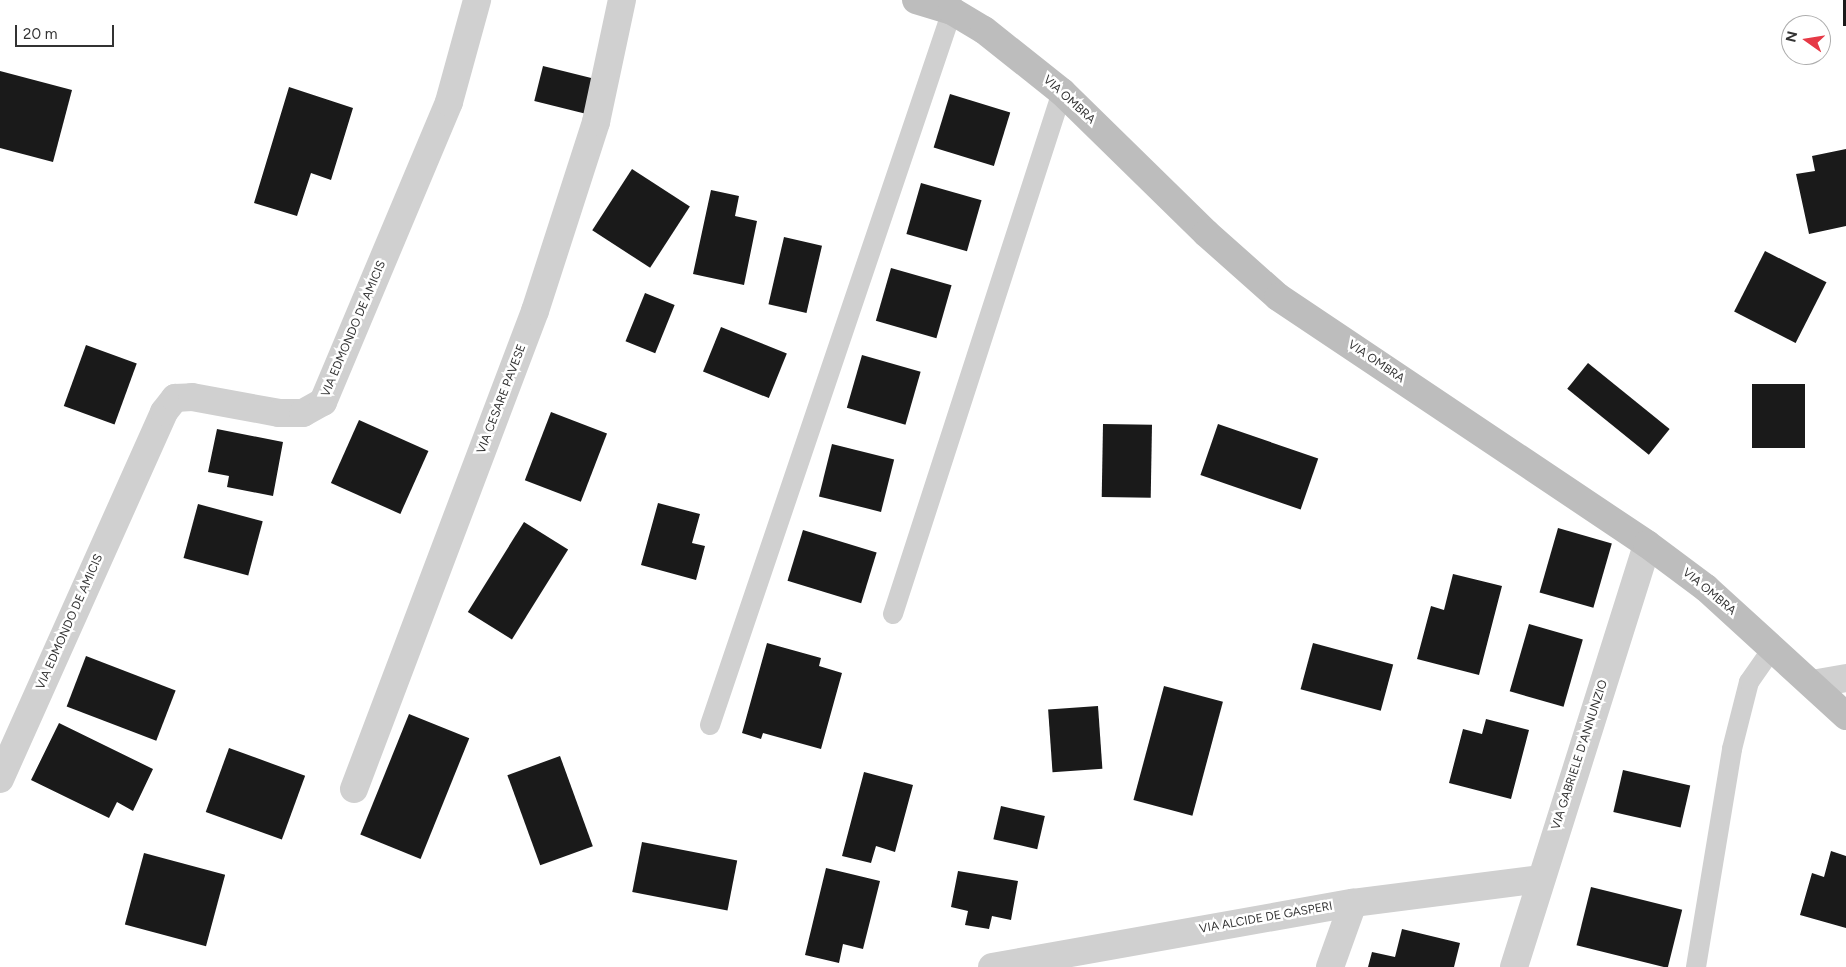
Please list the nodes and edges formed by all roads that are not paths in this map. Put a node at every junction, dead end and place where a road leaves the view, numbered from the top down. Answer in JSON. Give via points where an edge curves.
{"nodes":[{"id":1,"x":477,"y":0,"type":"edge"},
{"id":2,"x":622,"y":0,"type":"edge"},
{"id":3,"x":916,"y":0,"type":"edge"},
{"id":4,"x":952,"y":12,"type":"junction"},
{"id":5,"x":1062,"y":92,"type":"junction"},
{"id":6,"x":1647,"y":544,"type":"junction"},
{"id":7,"x":893,"y":614,"type":"dead end"},
{"id":8,"x":1772,"y":649,"type":"junction"},
{"id":9,"x":1846,"y":678,"type":"edge"},
{"id":10,"x":1812,"y":684,"type":"junction"},
{"id":11,"x":1846,"y":716,"type":"edge"},
{"id":12,"x":710,"y":725,"type":"dead end"},
{"id":13,"x":0,"y":779,"type":"edge"},
{"id":14,"x":354,"y":789,"type":"dead end"},
{"id":15,"x":1541,"y":879,"type":"junction"},
{"id":16,"x":1353,"y":902,"type":"junction"},
{"id":17,"x":992,"y":967,"type":"edge"},
{"id":18,"x":1330,"y":967,"type":"edge"},
{"id":19,"x":1514,"y":967,"type":"edge"},
{"id":20,"x":1696,"y":967,"type":"edge"}],
"edges":[{"from":1,"to":13,"type":"street","name":"VIA EDMONDO DE AMICIS","via":[[449,102],[323,402],[303,413],[279,414],[192,397],[175,398],[164,412]]},
{"from":2,"to":14,"type":"street","name":"VIA CESARE PAVESE","via":[[596,122],[535,311]]},
{"from":3,"to":4,"type":"main road","name":"VIA OMBRA"},
{"from":4,"to":5,"type":"main road","name":"VIA OMBRA","via":[[984,30]]},
{"from":4,"to":12,"type":"lane"},
{"from":5,"to":6,"type":"main road","name":"VIA OMBRA","via":[[1206,233],[1278,297]]},
{"from":5,"to":7,"type":"lane"},
{"from":6,"to":8,"type":"main road","name":"VIA OMBRA","via":[[1706,588]]},
{"from":6,"to":15,"type":"street","name":"VIA GABRIELE D'ANNUNZIO"},
{"from":8,"to":10,"type":"main road","name":"VIA OMBRA"},
{"from":8,"to":20,"type":"lane","via":[[1749,682],[1732,750]]},
{"from":9,"to":10,"type":"street"},
{"from":10,"to":11,"type":"main road","name":"VIA OMBRA"},
{"from":15,"to":16,"type":"street","name":"VIA ALCIDE DE GASPERI"},
{"from":15,"to":19,"type":"street","name":"VIA GABRIELE D'ANNUNZIO"},
{"from":16,"to":17,"type":"street","name":"VIA ALCIDE DE GASPERI"},
{"from":16,"to":18,"type":"street"}]}
